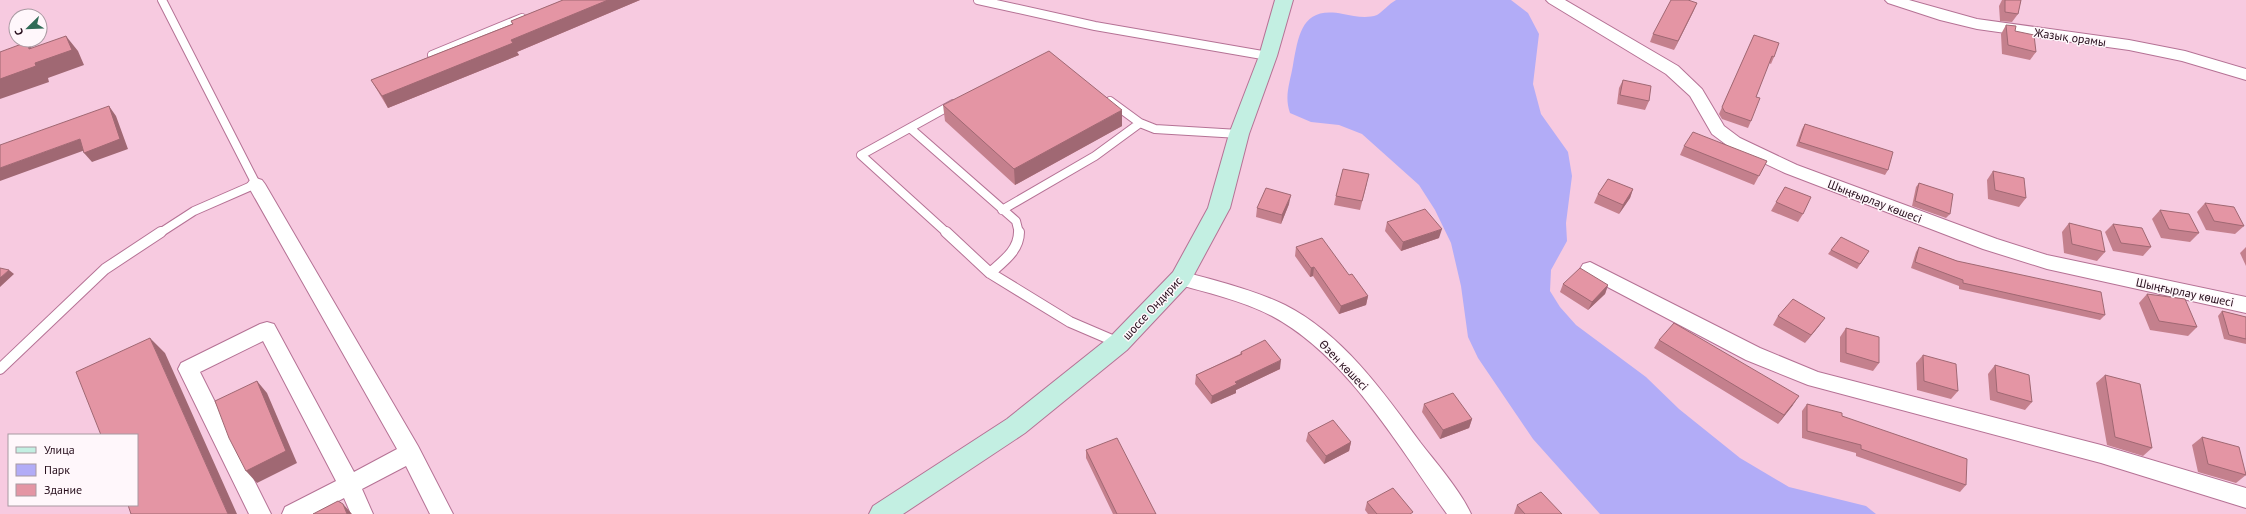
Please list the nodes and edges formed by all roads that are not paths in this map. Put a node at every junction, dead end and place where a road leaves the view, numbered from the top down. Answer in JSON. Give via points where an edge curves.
{"nodes":[{"id":1,"x":162,"y":0,"type":"edge"},
{"id":2,"x":978,"y":0,"type":"edge"},
{"id":3,"x":1284,"y":0,"type":"edge"},
{"id":4,"x":1554,"y":0,"type":"edge"},
{"id":5,"x":1893,"y":0,"type":"edge"},
{"id":6,"x":992,"y":2,"type":"edge"},
{"id":7,"x":530,"y":14,"type":"edge"},
{"id":8,"x":432,"y":55,"type":"edge"},
{"id":9,"x":1268,"y":56,"type":"junction"},
{"id":10,"x":2246,"y":75,"type":"edge"},
{"id":11,"x":1104,"y":95,"type":"edge"},
{"id":12,"x":963,"y":99,"type":"edge"},
{"id":13,"x":1140,"y":123,"type":"junction"},
{"id":14,"x":910,"y":128,"type":"junction"},
{"id":15,"x":1239,"y":134,"type":"junction"},
{"id":16,"x":256,"y":184,"type":"junction"},
{"id":17,"x":1002,"y":210,"type":"junction"},
{"id":18,"x":1590,"y":269,"type":"dead end"},
{"id":19,"x":990,"y":273,"type":"junction"},
{"id":20,"x":1181,"y":278,"type":"junction"},
{"id":21,"x":2246,"y":305,"type":"edge"},
{"id":22,"x":1119,"y":343,"type":"junction"},
{"id":23,"x":0,"y":368,"type":"edge"},
{"id":24,"x":410,"y":453,"type":"junction"},
{"id":25,"x":349,"y":484,"type":"junction"},
{"id":26,"x":2246,"y":498,"type":"edge"},
{"id":27,"x":260,"y":514,"type":"edge"},
{"id":28,"x":293,"y":514,"type":"edge"},
{"id":29,"x":362,"y":514,"type":"edge"},
{"id":30,"x":442,"y":514,"type":"edge"},
{"id":31,"x":882,"y":514,"type":"edge"},
{"id":32,"x":1460,"y":514,"type":"edge"}],
"edges":[{"from":1,"to":16,"type":"lane"},
{"from":2,"to":6,"type":"lane"},
{"from":3,"to":9,"type":"main road","name":"шоссе Ондирис"},
{"from":4,"to":21,"type":"street","name":"Шыңғырлау көшесі","via":[[1672,70],[1696,93],[1718,130],[1734,142],[1791,169],[1960,234],[2055,264]]},
{"from":5,"to":10,"type":"street","name":"Жазық орамы","via":[[1977,24],[2129,45],[2185,56]]},
{"from":6,"to":9,"type":"lane","via":[[1095,26]]},
{"from":7,"to":8,"type":"lane"},
{"from":9,"to":15,"type":"main road","name":"шоссе Ондирис"},
{"from":11,"to":13,"type":"lane"},
{"from":12,"to":14,"type":"lane"},
{"from":13,"to":15,"type":"lane","via":[[1162,130]]},
{"from":13,"to":17,"type":"lane","via":[[1095,156]]},
{"from":14,"to":17,"type":"lane"},
{"from":14,"to":19,"type":"lane","via":[[861,155]]},
{"from":15,"to":20,"type":"main road","name":"шоссе Ондирис","via":[[1218,208]]},
{"from":16,"to":23,"type":"lane","via":[[194,211],[105,269]]},
{"from":16,"to":24,"type":"street"},
{"from":17,"to":19,"type":"lane","via":[[1016,221],[1020,239],[1018,245]]},
{"from":18,"to":26,"type":"street","via":[[1753,354],[1815,379],[2101,454]]},
{"from":19,"to":22,"type":"lane","via":[[1070,322]]},
{"from":20,"to":22,"type":"main road","name":"шоссе Ондирис"},
{"from":20,"to":32,"type":"street","name":"Өзен көшесі","via":[[1253,300],[1280,311],[1310,330],[1367,388]]},
{"from":22,"to":31,"type":"main road","name":"шоссе Ондирис","via":[[1016,426]]},
{"from":24,"to":25,"type":"street"},
{"from":24,"to":30,"type":"street"},
{"from":25,"to":27,"type":"street","via":[[267,330],[188,369]]},
{"from":25,"to":28,"type":"street"},
{"from":25,"to":29,"type":"street"}]}
